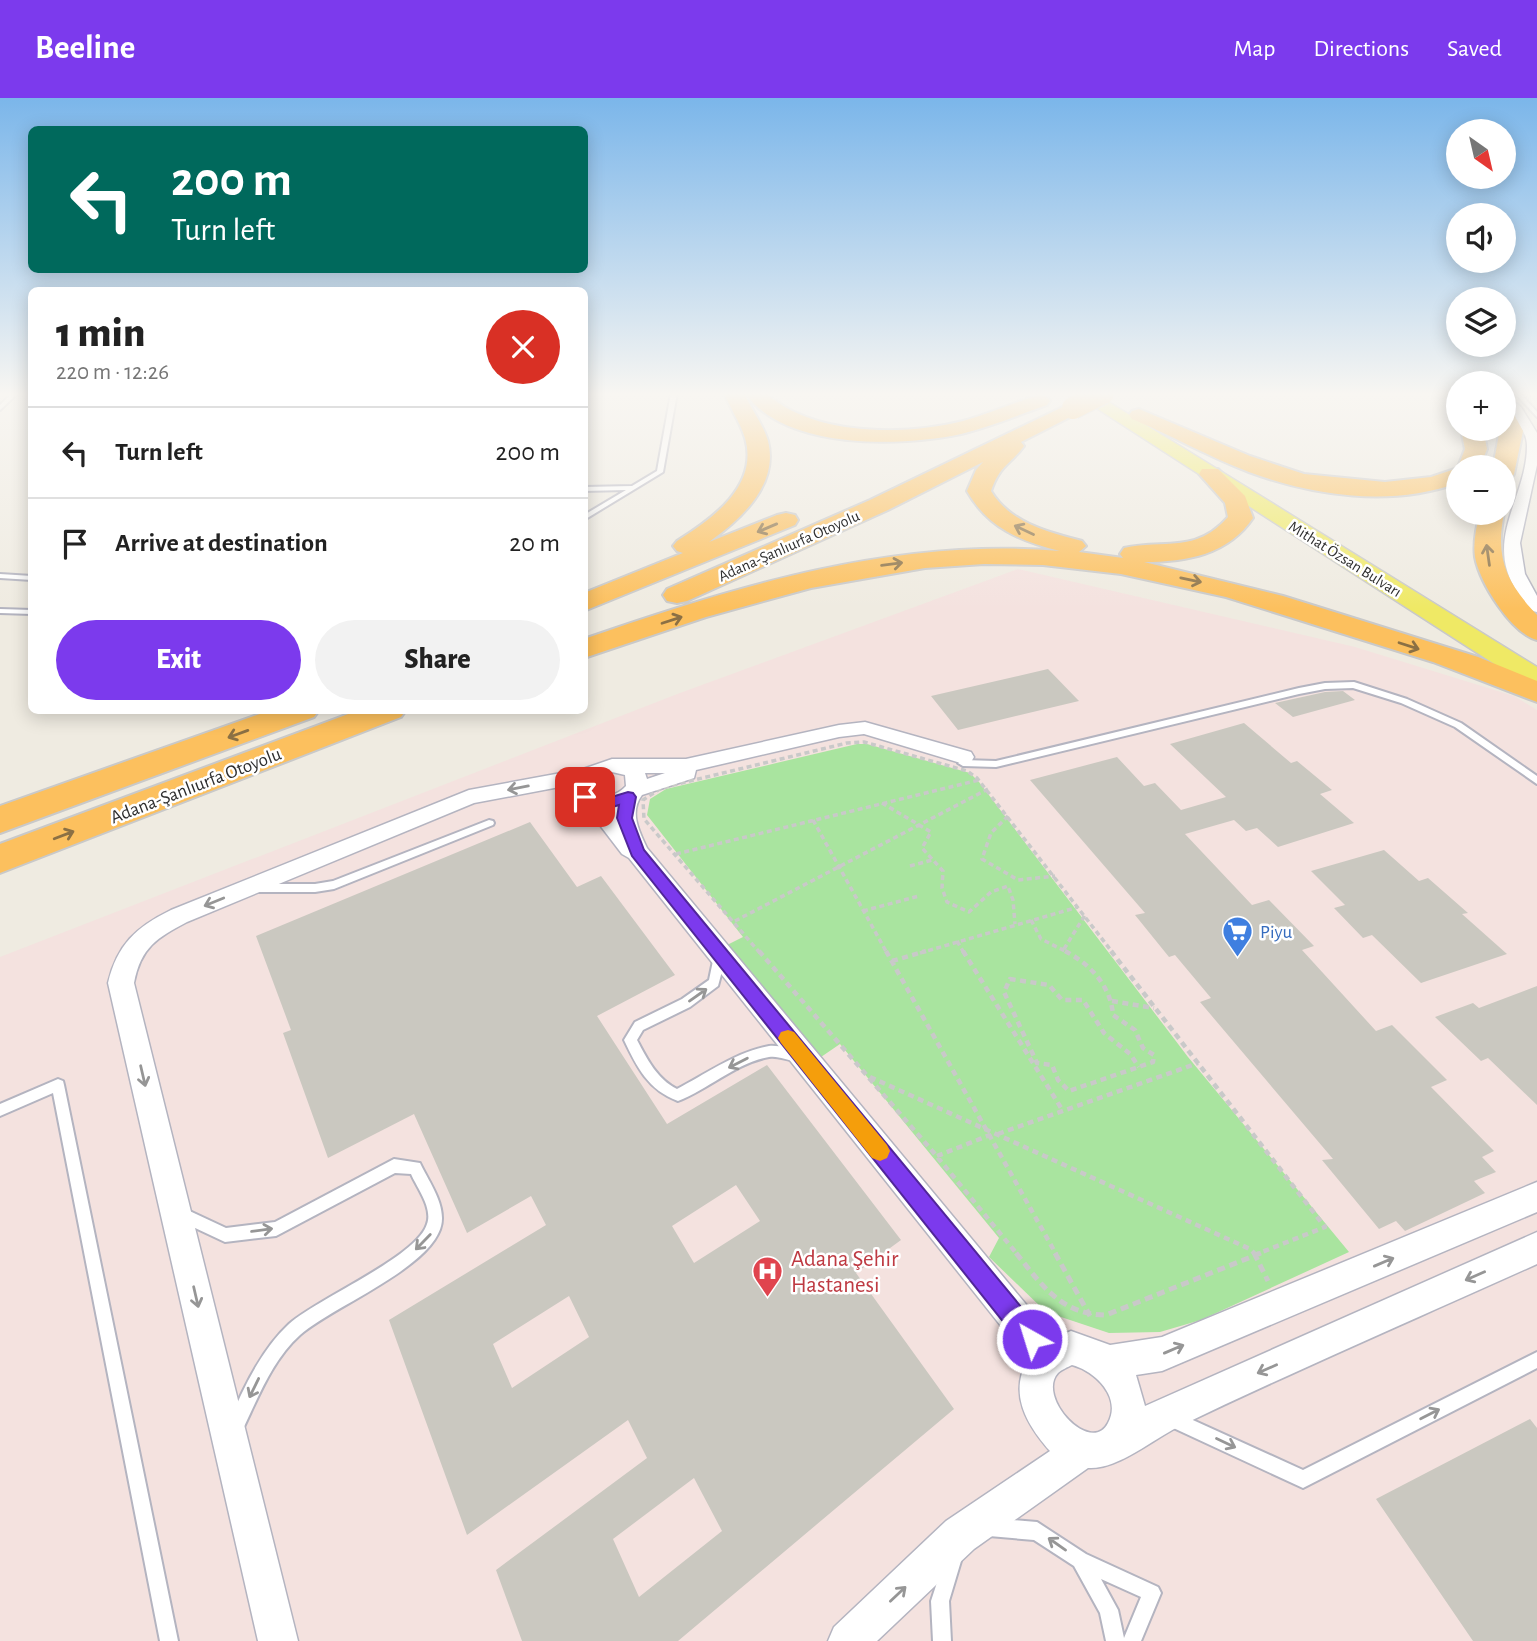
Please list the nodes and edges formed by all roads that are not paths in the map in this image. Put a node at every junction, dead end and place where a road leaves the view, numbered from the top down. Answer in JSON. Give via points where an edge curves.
{"nodes":[{"id":1,"x":661,"y":465,"type":"edge"},
{"id":2,"x":758,"y":465,"type":"edge"},
{"id":3,"x":911,"y":465,"type":"edge"},
{"id":4,"x":960,"y":465,"type":"edge"},
{"id":5,"x":992,"y":465,"type":"edge"},
{"id":6,"x":1192,"y":465,"type":"edge"},
{"id":7,"x":1221,"y":465,"type":"edge"},
{"id":8,"x":1253,"y":465,"type":"edge"},
{"id":9,"x":1529,"y":465,"type":"edge"},
{"id":10,"x":1210,"y":474,"type":"junction"},
{"id":11,"x":884,"y":477,"type":"dead end"},
{"id":12,"x":1446,"y":480,"type":"edge"},
{"id":13,"x":636,"y":488,"type":"junction"},
{"id":14,"x":588,"y":489,"type":"edge"},
{"id":15,"x":593,"y":490,"type":"junction"},
{"id":16,"x":603,"y":508,"type":"junction"},
{"id":17,"x":813,"y":509,"type":"dead end"},
{"id":18,"x":588,"y":516,"type":"edge"},
{"id":19,"x":1490,"y":525,"type":"edge"},
{"id":20,"x":0,"y":576,"type":"edge"},
{"id":21,"x":28,"y":578,"type":"edge"},
{"id":22,"x":588,"y":592,"type":"edge"},
{"id":23,"x":588,"y":601,"type":"edge"},
{"id":24,"x":1537,"y":607,"type":"edge"},
{"id":25,"x":0,"y":611,"type":"edge"},
{"id":26,"x":28,"y":612,"type":"edge"},
{"id":27,"x":588,"y":631,"type":"edge"},
{"id":28,"x":1537,"y":631,"type":"edge"},
{"id":29,"x":588,"y":648,"type":"edge"},
{"id":30,"x":1537,"y":659,"type":"edge"},
{"id":31,"x":1537,"y":679,"type":"edge"},
{"id":32,"x":1537,"y":693,"type":"edge"},
{"id":33,"x":292,"y":714,"type":"edge"},
{"id":34,"x":380,"y":714,"type":"edge"},
{"id":35,"x":396,"y":714,"type":"edge"},
{"id":36,"x":300,"y":746,"type":"junction"},
{"id":37,"x":963,"y":763,"type":"junction"},
{"id":38,"x":623,"y":767,"type":"junction"},
{"id":39,"x":585,"y":775,"type":"junction"},
{"id":40,"x":1537,"y":781,"type":"edge"},
{"id":41,"x":632,"y":793,"type":"junction"},
{"id":42,"x":594,"y":802,"type":"junction"},
{"id":43,"x":0,"y":820,"type":"edge"},
{"id":44,"x":489,"y":823,"type":"dead end"},
{"id":45,"x":637,"y":852,"type":"junction"},
{"id":46,"x":0,"y":859,"type":"edge"},
{"id":47,"x":247,"y":888,"type":"junction"},
{"id":48,"x":721,"y":955,"type":"junction"},
{"id":49,"x":804,"y":1057,"type":"junction"},
{"id":50,"x":0,"y":1110,"type":"edge"},
{"id":51,"x":1537,"y":1197,"type":"edge"},
{"id":52,"x":175,"y":1211,"type":"junction"},
{"id":53,"x":1537,"y":1248,"type":"edge"},
{"id":54,"x":1048,"y":1358,"type":"junction"},
{"id":55,"x":1537,"y":1360,"type":"edge"},
{"id":56,"x":1107,"y":1363,"type":"junction"},
{"id":57,"x":1164,"y":1415,"type":"junction"},
{"id":58,"x":230,"y":1438,"type":"junction"},
{"id":59,"x":1101,"y":1445,"type":"junction"},
{"id":60,"x":969,"y":1528,"type":"junction"},
{"id":61,"x":1080,"y":1560,"type":"junction"},
{"id":62,"x":169,"y":1641,"type":"edge"},
{"id":63,"x":278,"y":1641,"type":"edge"},
{"id":64,"x":848,"y":1641,"type":"edge"},
{"id":65,"x":942,"y":1641,"type":"edge"},
{"id":66,"x":1115,"y":1641,"type":"edge"},
{"id":67,"x":1132,"y":1641,"type":"edge"}],
"edges":[{"from":1,"to":13,"type":"lane","via":[[660,472]]},
{"from":2,"to":22,"type":"highway","via":[[739,506],[689,545]]},
{"from":3,"to":11,"type":"highway","name":"Adana-Şanlıurfa Otoyolu"},
{"from":4,"to":27,"type":"highway","name":"Adana-Şanlıurfa Otoyolu","via":[[733,572]]},
{"from":10,"to":5,"type":"highway","one_way":true,"via":[[1237,500],[1241,518],[1233,531],[1194,550],[1151,555],[1056,542],[1016,527],[986,505],[979,491]]},
{"from":6,"to":10,"type":"main road","name":"Mithat Özsan Bulvarı"},
{"from":7,"to":30,"type":"main road","name":"Mithat Özsan Bulvarı"},
{"from":8,"to":12,"type":"highway","via":[[1310,482],[1352,487],[1402,488]]},
{"from":9,"to":24,"type":"street","via":[[1516,509],[1512,565],[1519,584]]},
{"from":10,"to":31,"type":"main road","name":"Mithat Özsan Bulvarı"},
{"from":13,"to":15,"type":"lane"},
{"from":13,"to":16,"type":"lane"},
{"from":14,"to":15,"type":"lane"},
{"from":15,"to":16,"type":"lane","via":[[601,496]]},
{"from":16,"to":18,"type":"lane"},
{"from":17,"to":23,"type":"highway","name":"Adana-Şanlıurfa Otoyolu","one_way":true},
{"from":28,"to":19,"type":"highway","one_way":true,"via":[[1490,568]]},
{"from":20,"to":21,"type":"lane"},
{"from":25,"to":26,"type":"lane"},
{"from":29,"to":32,"type":"highway","one_way":true,"via":[[839,572],[935,559],[1044,558],[1157,572],[1225,588],[1451,659]]},
{"from":33,"to":43,"type":"highway","name":"Adana-Şanlıurfa Otoyolu","one_way":true},
{"from":34,"to":36,"type":"highway","name":"Adana-Şanlıurfa Otoyolu"},
{"from":35,"to":36,"type":"highway"},
{"from":46,"to":36,"type":"highway","name":"Adana-Şanlıurfa Otoyolu","one_way":true},
{"from":37,"to":38,"type":"street","via":[[964,757],[864,728],[686,766]]},
{"from":37,"to":40,"type":"lane","via":[[996,764],[1299,691],[1354,685],[1458,725]]},
{"from":37,"to":41,"type":"street","via":[[860,734],[693,772]]},
{"from":38,"to":39,"type":"street","via":[[605,765]]},
{"from":38,"to":41,"type":"street","via":[[635,774]]},
{"from":39,"to":42,"type":"street","via":[[580,790]]},
{"from":39,"to":47,"type":"street","one_way":true,"via":[[470,797]]},
{"from":41,"to":42,"type":"street","via":[[606,804]]},
{"from":41,"to":45,"type":"street","via":[[624,818]]},
{"from":42,"to":45,"type":"street"},
{"from":44,"to":47,"type":"lane","via":[[334,885]]},
{"from":45,"to":48,"type":"street"},
{"from":47,"to":52,"type":"street","one_way":true,"via":[[146,933],[128,953],[123,969],[121,983]]},
{"from":48,"to":49,"type":"street"},
{"from":49,"to":48,"type":"lane","one_way":true,"via":[[771,1051],[745,1059],[678,1095],[651,1077],[630,1040],[639,1026],[714,984]]},
{"from":49,"to":54,"type":"street"},
{"from":50,"to":62,"type":"lane","via":[[58,1085]]},
{"from":56,"to":51,"type":"street","one_way":true,"via":[[1162,1354]]},
{"from":52,"to":58,"type":"street","one_way":true},
{"from":52,"to":58,"type":"lane","one_way":true,"via":[[225,1236],[276,1228],[394,1166],[415,1168],[436,1213],[430,1236],[412,1253],[295,1329],[263,1370]]},
{"from":53,"to":57,"type":"street","one_way":true},
{"from":54,"to":56,"type":"street","via":[[1070,1348],[1090,1352]]},
{"from":54,"to":59,"type":"street","via":[[1035,1383],[1037,1404],[1047,1424],[1063,1441]]},
{"from":57,"to":55,"type":"lane","one_way":true,"via":[[1303,1479]]},
{"from":56,"to":59,"type":"street","via":[[1121,1381],[1128,1402],[1127,1423]]},
{"from":57,"to":59,"type":"street"},
{"from":58,"to":63,"type":"street"},
{"from":59,"to":60,"type":"street"},
{"from":61,"to":60,"type":"lane","one_way":true,"via":[[1037,1531]]},
{"from":64,"to":60,"type":"street","one_way":true},
{"from":60,"to":65,"type":"lane","via":[[940,1601]]},
{"from":61,"to":66,"type":"lane","via":[[1109,1610]]},
{"from":61,"to":67,"type":"lane","via":[[1152,1592]]}]}
